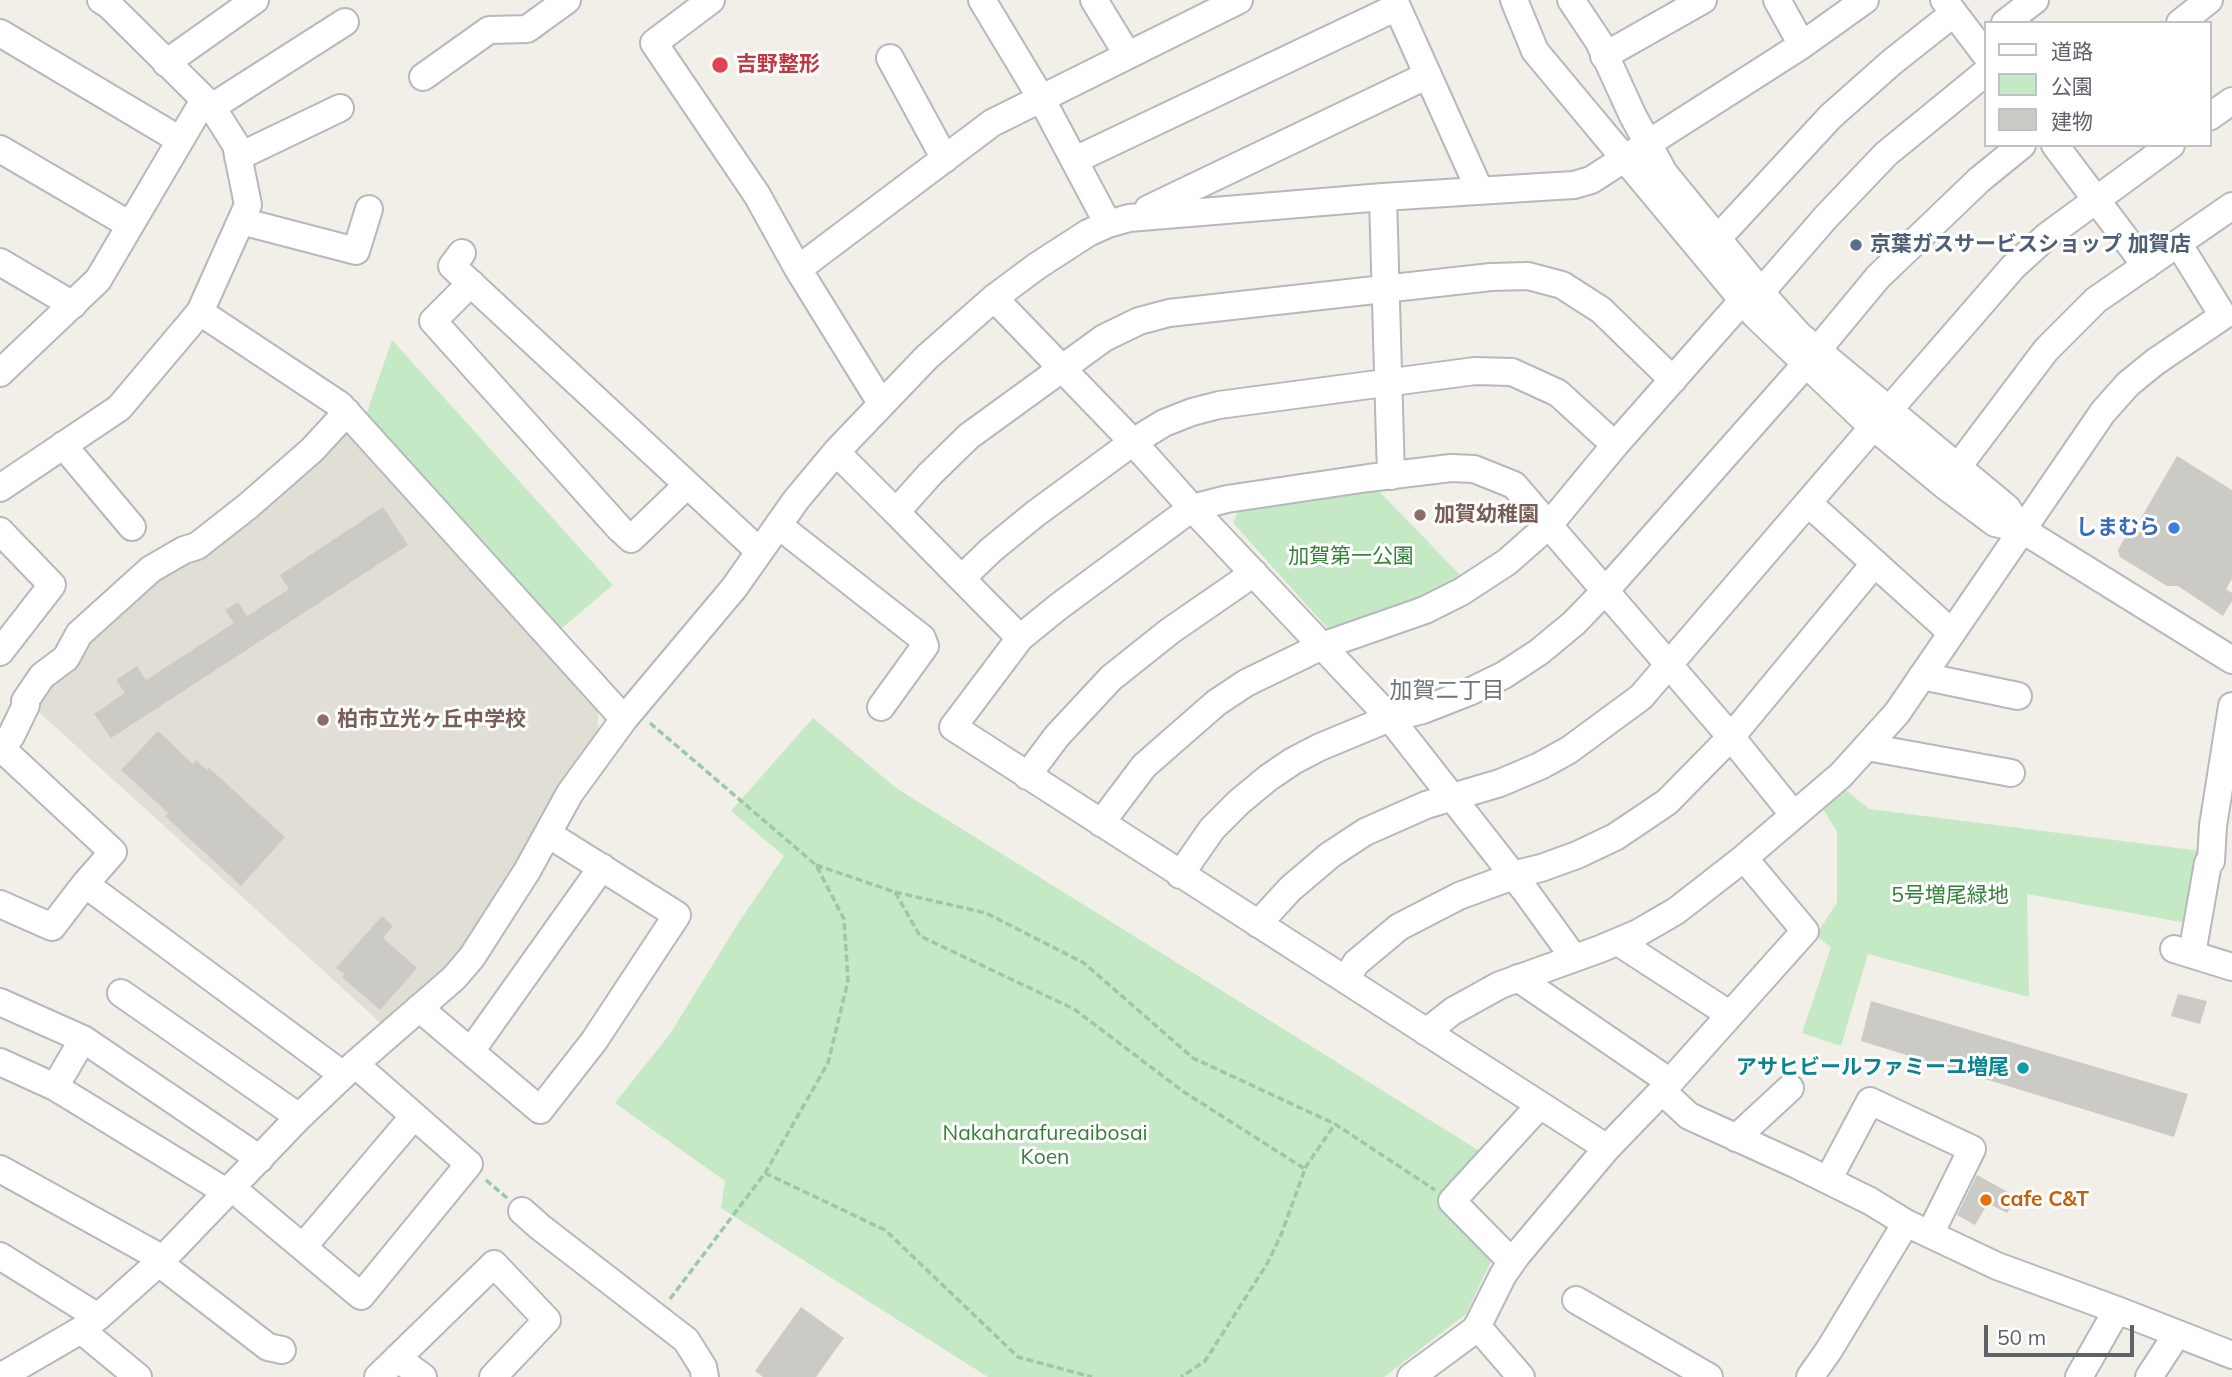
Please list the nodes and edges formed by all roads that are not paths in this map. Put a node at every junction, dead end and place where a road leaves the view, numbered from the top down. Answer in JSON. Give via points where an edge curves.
{"nodes":[{"id":1,"x":255,"y":0,"type":"edge"},
{"id":2,"x":567,"y":0,"type":"edge"},
{"id":3,"x":711,"y":0,"type":"edge"},
{"id":4,"x":982,"y":0,"type":"edge"},
{"id":5,"x":1094,"y":0,"type":"edge"},
{"id":6,"x":1239,"y":0,"type":"edge"},
{"id":7,"x":1514,"y":0,"type":"edge"},
{"id":8,"x":1571,"y":0,"type":"edge"},
{"id":9,"x":1703,"y":0,"type":"edge"},
{"id":10,"x":1777,"y":0,"type":"edge"},
{"id":11,"x":1865,"y":0,"type":"edge"},
{"id":12,"x":2035,"y":0,"type":"edge"},
{"id":13,"x":2209,"y":0,"type":"edge"},
{"id":14,"x":109,"y":2,"type":"edge"},
{"id":15,"x":1395,"y":3,"type":"edge"},
{"id":16,"x":1210,"y":6,"type":"edge"},
{"id":17,"x":1949,"y":6,"type":"edge"},
{"id":18,"x":2008,"y":21,"type":"edge"},
{"id":19,"x":2183,"y":21,"type":"edge"},
{"id":20,"x":345,"y":22,"type":"dead end"},
{"id":21,"x":0,"y":33,"type":"edge"},
{"id":22,"x":1802,"y":45,"type":"junction"},
{"id":23,"x":1983,"y":45,"type":"edge"},
{"id":24,"x":1127,"y":54,"type":"junction"},
{"id":25,"x":1604,"y":56,"type":"junction"},
{"id":26,"x":890,"y":58,"type":"dead end"},
{"id":27,"x":166,"y":63,"type":"junction"},
{"id":28,"x":1428,"y":75,"type":"junction"},
{"id":29,"x":1983,"y":75,"type":"edge"},
{"id":30,"x":423,"y":77,"type":"dead end"},
{"id":31,"x":1041,"y":98,"type":"junction"},
{"id":32,"x":2232,"y":101,"type":"edge"},
{"id":33,"x":208,"y":104,"type":"junction"},
{"id":34,"x":340,"y":107,"type":"dead end"},
{"id":35,"x":2211,"y":116,"type":"edge"},
{"id":36,"x":180,"y":140,"type":"junction"},
{"id":37,"x":1648,"y":143,"type":"junction"},
{"id":38,"x":2020,"y":147,"type":"edge"},
{"id":39,"x":2057,"y":147,"type":"edge"},
{"id":40,"x":2168,"y":147,"type":"edge"},
{"id":41,"x":0,"y":149,"type":"edge"},
{"id":42,"x":238,"y":156,"type":"junction"},
{"id":43,"x":1625,"y":158,"type":"junction"},
{"id":44,"x":945,"y":159,"type":"junction"},
{"id":45,"x":1075,"y":160,"type":"junction"},
{"id":46,"x":1480,"y":191,"type":"junction"},
{"id":47,"x":1383,"y":197,"type":"junction"},
{"id":48,"x":2098,"y":199,"type":"junction"},
{"id":49,"x":2232,"y":206,"type":"edge"},
{"id":50,"x":369,"y":209,"type":"dead end"},
{"id":51,"x":241,"y":221,"type":"junction"},
{"id":52,"x":1118,"y":221,"type":"junction"},
{"id":53,"x":130,"y":225,"type":"junction"},
{"id":54,"x":1718,"y":239,"type":"junction"},
{"id":55,"x":2178,"y":243,"type":"junction"},
{"id":56,"x":462,"y":253,"type":"dead end"},
{"id":57,"x":0,"y":262,"type":"edge"},
{"id":58,"x":2146,"y":266,"type":"junction"},
{"id":59,"x":797,"y":269,"type":"junction"},
{"id":60,"x":471,"y":283,"type":"junction"},
{"id":61,"x":1387,"y":288,"type":"junction"},
{"id":62,"x":1752,"y":296,"type":"junction"},
{"id":63,"x":994,"y":298,"type":"junction"},
{"id":64,"x":74,"y":305,"type":"junction"},
{"id":65,"x":200,"y":312,"type":"junction"},
{"id":66,"x":1811,"y":358,"type":"junction"},
{"id":67,"x":1061,"y":369,"type":"junction"},
{"id":68,"x":0,"y":373,"type":"edge"},
{"id":69,"x":1673,"y":380,"type":"junction"},
{"id":70,"x":1387,"y":383,"type":"junction"},
{"id":71,"x":881,"y":403,"type":"junction"},
{"id":72,"x":347,"y":412,"type":"junction"},
{"id":73,"x":1880,"y":419,"type":"junction"},
{"id":74,"x":1133,"y":442,"type":"junction"},
{"id":75,"x":63,"y":445,"type":"junction"},
{"id":76,"x":1615,"y":445,"type":"junction"},
{"id":77,"x":836,"y":452,"type":"junction"},
{"id":78,"x":1957,"y":468,"type":"junction"},
{"id":79,"x":1391,"y":475,"type":"junction"},
{"id":80,"x":686,"y":486,"type":"junction"},
{"id":81,"x":0,"y":488,"type":"edge"},
{"id":82,"x":1808,"y":503,"type":"junction"},
{"id":83,"x":1192,"y":508,"type":"junction"},
{"id":84,"x":896,"y":512,"type":"junction"},
{"id":85,"x":778,"y":525,"type":"junction"},
{"id":86,"x":1549,"y":525,"type":"junction"},
{"id":87,"x":132,"y":527,"type":"dead end"},
{"id":88,"x":2021,"y":529,"type":"junction"},
{"id":89,"x":0,"y":531,"type":"edge"},
{"id":90,"x":759,"y":551,"type":"junction"},
{"id":91,"x":1875,"y":563,"type":"junction"},
{"id":92,"x":1254,"y":573,"type":"junction"},
{"id":93,"x":962,"y":578,"type":"junction"},
{"id":94,"x":1606,"y":590,"type":"junction"},
{"id":95,"x":1951,"y":632,"type":"junction"},
{"id":96,"x":1020,"y":638,"type":"junction"},
{"id":97,"x":1322,"y":646,"type":"junction"},
{"id":98,"x":0,"y":652,"type":"edge"},
{"id":99,"x":2232,"y":660,"type":"edge"},
{"id":100,"x":1668,"y":667,"type":"junction"},
{"id":101,"x":1922,"y":676,"type":"junction"},
{"id":102,"x":2018,"y":696,"type":"dead end"},
{"id":103,"x":2232,"y":706,"type":"edge"},
{"id":104,"x":881,"y":707,"type":"dead end"},
{"id":105,"x":629,"y":714,"type":"junction"},
{"id":106,"x":1390,"y":718,"type":"junction"},
{"id":107,"x":1731,"y":737,"type":"junction"},
{"id":108,"x":1867,"y":747,"type":"junction"},
{"id":109,"x":2011,"y":773,"type":"dead end"},
{"id":110,"x":1027,"y":776,"type":"junction"},
{"id":111,"x":1453,"y":798,"type":"junction"},
{"id":112,"x":1793,"y":814,"type":"junction"},
{"id":113,"x":1101,"y":823,"type":"junction"},
{"id":114,"x":548,"y":834,"type":"junction"},
{"id":115,"x":1744,"y":858,"type":"junction"},
{"id":116,"x":602,"y":867,"type":"junction"},
{"id":117,"x":1180,"y":875,"type":"junction"},
{"id":118,"x":1512,"y":876,"type":"junction"},
{"id":119,"x":85,"y":884,"type":"junction"},
{"id":120,"x":0,"y":904,"type":"edge"},
{"id":121,"x":1258,"y":924,"type":"junction"},
{"id":122,"x":1618,"y":942,"type":"junction"},
{"id":123,"x":1574,"y":958,"type":"junction"},
{"id":124,"x":2232,"y":967,"type":"edge"},
{"id":125,"x":1518,"y":978,"type":"junction"},
{"id":126,"x":1346,"y":980,"type":"junction"},
{"id":127,"x":121,"y":993,"type":"dead end"},
{"id":128,"x":0,"y":1002,"type":"edge"},
{"id":129,"x":419,"y":1008,"type":"junction"},
{"id":130,"x":1729,"y":1014,"type":"junction"},
{"id":131,"x":1426,"y":1032,"type":"junction"},
{"id":132,"x":83,"y":1039,"type":"junction"},
{"id":133,"x":471,"y":1051,"type":"junction"},
{"id":134,"x":0,"y":1062,"type":"edge"},
{"id":135,"x":349,"y":1070,"type":"junction"},
{"id":136,"x":55,"y":1087,"type":"junction"},
{"id":137,"x":1666,"y":1087,"type":"junction"},
{"id":138,"x":1790,"y":1087,"type":"dead end"},
{"id":139,"x":1540,"y":1105,"type":"junction"},
{"id":140,"x":414,"y":1116,"type":"junction"},
{"id":141,"x":299,"y":1117,"type":"junction"},
{"id":142,"x":1736,"y":1138,"type":"junction"},
{"id":143,"x":1607,"y":1148,"type":"junction"},
{"id":144,"x":260,"y":1159,"type":"junction"},
{"id":145,"x":0,"y":1169,"type":"edge"},
{"id":146,"x":1828,"y":1180,"type":"junction"},
{"id":147,"x":230,"y":1190,"type":"junction"},
{"id":148,"x":522,"y":1211,"type":"road end"},
{"id":149,"x":1918,"y":1228,"type":"junction"},
{"id":150,"x":303,"y":1247,"type":"junction"},
{"id":151,"x":0,"y":1256,"type":"edge"},
{"id":152,"x":161,"y":1261,"type":"junction"},
{"id":153,"x":1512,"y":1262,"type":"junction"},
{"id":154,"x":1576,"y":1300,"type":"dead end"},
{"id":155,"x":2117,"y":1310,"type":"junction"},
{"id":156,"x":90,"y":1323,"type":"junction"},
{"id":157,"x":1478,"y":1326,"type":"junction"},
{"id":158,"x":2178,"y":1334,"type":"junction"},
{"id":159,"x":282,"y":1350,"type":"dead end"},
{"id":160,"x":2232,"y":1355,"type":"edge"},
{"id":161,"x":397,"y":1358,"type":"junction"},
{"id":162,"x":7,"y":1364,"type":"edge"},
{"id":163,"x":138,"y":1377,"type":"edge"},
{"id":164,"x":378,"y":1377,"type":"edge"},
{"id":165,"x":423,"y":1377,"type":"edge"},
{"id":166,"x":493,"y":1377,"type":"edge"},
{"id":167,"x":705,"y":1377,"type":"edge"},
{"id":168,"x":1411,"y":1377,"type":"edge"},
{"id":169,"x":1521,"y":1377,"type":"edge"},
{"id":170,"x":1709,"y":1377,"type":"edge"},
{"id":171,"x":1810,"y":1377,"type":"edge"},
{"id":172,"x":2079,"y":1377,"type":"edge"},
{"id":173,"x":2149,"y":1377,"type":"edge"}],
"edges":[{"from":1,"to":27,"type":"street"},
{"from":2,"to":30,"type":"street","via":[[527,29],[489,30]]},
{"from":3,"to":59,"type":"street","via":[[654,43],[758,195]]},
{"from":4,"to":31,"type":"street"},
{"from":5,"to":24,"type":"street"},
{"from":6,"to":16,"type":"street"},
{"from":7,"to":43,"type":"street","via":[[1535,51]]},
{"from":8,"to":25,"type":"street"},
{"from":9,"to":25,"type":"street"},
{"from":10,"to":22,"type":"street"},
{"from":11,"to":22,"type":"street"},
{"from":12,"to":18,"type":"street"},
{"from":13,"to":19,"type":"street"},
{"from":14,"to":27,"type":"street"},
{"from":15,"to":28,"type":"street"},
{"from":15,"to":45,"type":"street"},
{"from":16,"to":24,"type":"street"},
{"from":17,"to":23,"type":"street"},
{"from":17,"to":54,"type":"street","via":[[1831,116]]},
{"from":20,"to":33,"type":"street"},
{"from":21,"to":36,"type":"street"},
{"from":22,"to":37,"type":"street"},
{"from":24,"to":31,"type":"street"},
{"from":25,"to":37,"type":"street"},
{"from":26,"to":44,"type":"street"},
{"from":27,"to":33,"type":"street"},
{"from":28,"to":46,"type":"street"},
{"from":28,"to":52,"type":"street"},
{"from":29,"to":62,"type":"street","via":[[1886,154]]},
{"from":31,"to":44,"type":"street","via":[[992,123]]},
{"from":31,"to":45,"type":"street"},
{"from":32,"to":35,"type":"street"},
{"from":33,"to":36,"type":"street"},
{"from":33,"to":42,"type":"street","via":[[236,145]]},
{"from":34,"to":42,"type":"street"},
{"from":36,"to":53,"type":"street"},
{"from":37,"to":43,"type":"street"},
{"from":37,"to":54,"type":"street","via":[[1664,173]]},
{"from":38,"to":66,"type":"street","via":[[1878,277]]},
{"from":39,"to":48,"type":"street"},
{"from":40,"to":48,"type":"street"},
{"from":41,"to":53,"type":"street"},
{"from":42,"to":51,"type":"street","via":[[248,205]]},
{"from":43,"to":46,"type":"street","via":[[1591,180],[1574,184]]},
{"from":43,"to":62,"type":"street"},
{"from":44,"to":59,"type":"street"},
{"from":45,"to":52,"type":"street"},
{"from":46,"to":47,"type":"street"},
{"from":47,"to":52,"type":"street"},
{"from":47,"to":61,"type":"street"},
{"from":48,"to":58,"type":"street"},
{"from":48,"to":73,"type":"street","via":[[2013,267]]},
{"from":49,"to":55,"type":"street"},
{"from":50,"to":51,"type":"street","via":[[356,251]]},
{"from":51,"to":65,"type":"street"},
{"from":52,"to":63,"type":"street","via":[[1058,253]]},
{"from":53,"to":64,"type":"street","via":[[98,280]]},
{"from":54,"to":62,"type":"street"},
{"from":55,"to":58,"type":"street"},
{"from":55,"to":88,"type":"street","via":[[2223,316],[2128,384],[2094,423]]},
{"from":56,"to":60,"type":"street","via":[[452,265]]},
{"from":57,"to":64,"type":"street"},
{"from":58,"to":78,"type":"street","via":[[2096,300],[2046,350]]},
{"from":59,"to":71,"type":"street"},
{"from":60,"to":80,"type":"street"},
{"from":60,"to":80,"type":"street","via":[[433,321],[620,529],[631,539]]},
{"from":61,"to":67,"type":"street","via":[[1169,313],[1104,338]]},
{"from":61,"to":69,"type":"street","via":[[1528,276],[1562,285],[1601,310]]},
{"from":61,"to":70,"type":"street"},
{"from":62,"to":66,"type":"street"},
{"from":62,"to":69,"type":"street"},
{"from":63,"to":67,"type":"street"},
{"from":63,"to":71,"type":"street"},
{"from":64,"to":68,"type":"street"},
{"from":65,"to":72,"type":"street"},
{"from":65,"to":75,"type":"street","via":[[119,408]]},
{"from":66,"to":73,"type":"street"},
{"from":66,"to":94,"type":"street"},
{"from":67,"to":74,"type":"street"},
{"from":67,"to":84,"type":"street","via":[[969,436]]},
{"from":69,"to":76,"type":"street"},
{"from":70,"to":74,"type":"street","via":[[1219,405],[1164,423]]},
{"from":70,"to":76,"type":"street","via":[[1475,371],[1512,372],[1558,393]]},
{"from":70,"to":79,"type":"street"},
{"from":71,"to":77,"type":"street"},
{"from":72,"to":105,"type":"street"},
{"from":72,"to":119,"type":"street","via":[[248,506],[197,546],[151,569],[79,634],[66,658],[42,676],[25,701],[11,736],[0,747],[113,852]]},
{"from":73,"to":78,"type":"street"},
{"from":73,"to":82,"type":"street"},
{"from":73,"to":88,"type":"street","via":[[1944,485],[1995,523]]},
{"from":74,"to":83,"type":"street"},
{"from":74,"to":93,"type":"street","via":[[1035,514]]},
{"from":75,"to":81,"type":"street"},
{"from":75,"to":87,"type":"street"},
{"from":76,"to":86,"type":"street"},
{"from":77,"to":84,"type":"street"},
{"from":77,"to":85,"type":"street"},
{"from":78,"to":88,"type":"street","via":[[2007,508]]},
{"from":79,"to":83,"type":"street"},
{"from":79,"to":86,"type":"street","via":[[1474,469],[1514,485]]},
{"from":80,"to":90,"type":"street"},
{"from":82,"to":91,"type":"street"},
{"from":82,"to":100,"type":"street"},
{"from":83,"to":92,"type":"street"},
{"from":83,"to":96,"type":"street"},
{"from":84,"to":93,"type":"street"},
{"from":85,"to":90,"type":"street"},
{"from":85,"to":104,"type":"street","via":[[922,638],[925,646]]},
{"from":86,"to":94,"type":"street"},
{"from":86,"to":97,"type":"street","via":[[1507,562],[1461,592],[1425,610]]},
{"from":88,"to":95,"type":"street"},
{"from":88,"to":99,"type":"street"},
{"from":89,"to":98,"type":"street","via":[[52,585]]},
{"from":90,"to":105,"type":"street","via":[[734,588]]},
{"from":91,"to":95,"type":"street"},
{"from":91,"to":107,"type":"street"},
{"from":92,"to":97,"type":"street"},
{"from":92,"to":110,"type":"street","via":[[1111,678]]},
{"from":93,"to":96,"type":"street"},
{"from":94,"to":100,"type":"street"},
{"from":94,"to":106,"type":"street","via":[[1539,652],[1504,675],[1423,710]]},
{"from":95,"to":101,"type":"street"},
{"from":96,"to":110,"type":"street","via":[[953,727]]},
{"from":97,"to":106,"type":"street"},
{"from":97,"to":113,"type":"street","via":[[1216,703],[1144,766]]},
{"from":100,"to":107,"type":"street"},
{"from":100,"to":111,"type":"street","via":[[1641,697],[1569,750]]},
{"from":101,"to":102,"type":"street"},
{"from":101,"to":108,"type":"street"},
{"from":103,"to":124,"type":"street","via":[[2211,861],[2183,952]]},
{"from":105,"to":114,"type":"street","via":[[570,793]]},
{"from":106,"to":111,"type":"street"},
{"from":106,"to":117,"type":"street","via":[[1320,747],[1268,778],[1212,829]]},
{"from":107,"to":112,"type":"street"},
{"from":107,"to":118,"type":"street","via":[[1667,802],[1641,821],[1577,855]]},
{"from":108,"to":109,"type":"street"},
{"from":108,"to":112,"type":"street"},
{"from":110,"to":113,"type":"street"},
{"from":111,"to":118,"type":"street"},
{"from":111,"to":121,"type":"street","via":[[1365,832],[1290,889]]},
{"from":112,"to":115,"type":"street"},
{"from":113,"to":117,"type":"street"},
{"from":114,"to":116,"type":"street"},
{"from":114,"to":129,"type":"street","via":[[472,957]]},
{"from":115,"to":122,"type":"street","via":[[1676,911]]},
{"from":115,"to":130,"type":"street","via":[[1805,931]]},
{"from":116,"to":133,"type":"street"},
{"from":116,"to":133,"type":"street","via":[[677,915],[594,1041],[540,1110]]},
{"from":117,"to":121,"type":"street"},
{"from":118,"to":123,"type":"street"},
{"from":118,"to":126,"type":"street","via":[[1470,891],[1399,927],[1356,963]]},
{"from":119,"to":120,"type":"street","via":[[52,927]]},
{"from":119,"to":135,"type":"street"},
{"from":121,"to":126,"type":"street"},
{"from":122,"to":123,"type":"street"},
{"from":122,"to":130,"type":"street"},
{"from":123,"to":125,"type":"street"},
{"from":125,"to":131,"type":"street","via":[[1453,1010]]},
{"from":125,"to":137,"type":"street"},
{"from":126,"to":131,"type":"street"},
{"from":127,"to":141,"type":"street"},
{"from":128,"to":132,"type":"street"},
{"from":129,"to":133,"type":"street"},
{"from":129,"to":135,"type":"street"},
{"from":130,"to":137,"type":"street"},
{"from":131,"to":139,"type":"street"},
{"from":132,"to":136,"type":"street"},
{"from":132,"to":144,"type":"street"},
{"from":134,"to":136,"type":"street"},
{"from":135,"to":140,"type":"street"},
{"from":135,"to":141,"type":"street"},
{"from":136,"to":147,"type":"street"},
{"from":137,"to":142,"type":"street","via":[[1689,1116]]},
{"from":137,"to":143,"type":"street"},
{"from":138,"to":142,"type":"street"},
{"from":139,"to":143,"type":"street"},
{"from":139,"to":153,"type":"street","via":[[1452,1201]]},
{"from":140,"to":150,"type":"street"},
{"from":140,"to":150,"type":"street","via":[[469,1164],[361,1296]]},
{"from":141,"to":144,"type":"street"},
{"from":142,"to":146,"type":"street"},
{"from":143,"to":153,"type":"street"},
{"from":144,"to":147,"type":"street"},
{"from":145,"to":152,"type":"street"},
{"from":146,"to":149,"type":"street"},
{"from":146,"to":149,"type":"street","via":[[1870,1101],[1972,1149]]},
{"from":147,"to":150,"type":"street"},
{"from":147,"to":152,"type":"street"},
{"from":148,"to":167,"type":"street","via":[[685,1340]]},
{"from":149,"to":155,"type":"street","via":[[1997,1266]]},
{"from":149,"to":171,"type":"street"},
{"from":151,"to":156,"type":"street"},
{"from":152,"to":156,"type":"street"},
{"from":152,"to":159,"type":"street","via":[[268,1347]]},
{"from":153,"to":157,"type":"street"},
{"from":154,"to":170,"type":"street"},
{"from":155,"to":158,"type":"street"},
{"from":155,"to":172,"type":"street"},
{"from":156,"to":162,"type":"street"},
{"from":156,"to":163,"type":"street"},
{"from":157,"to":168,"type":"street"},
{"from":157,"to":169,"type":"street"},
{"from":158,"to":160,"type":"street"},
{"from":158,"to":173,"type":"street"},
{"from":161,"to":164,"type":"street"},
{"from":161,"to":165,"type":"street"},
{"from":161,"to":166,"type":"street","via":[[494,1264],[547,1320]]}]}
